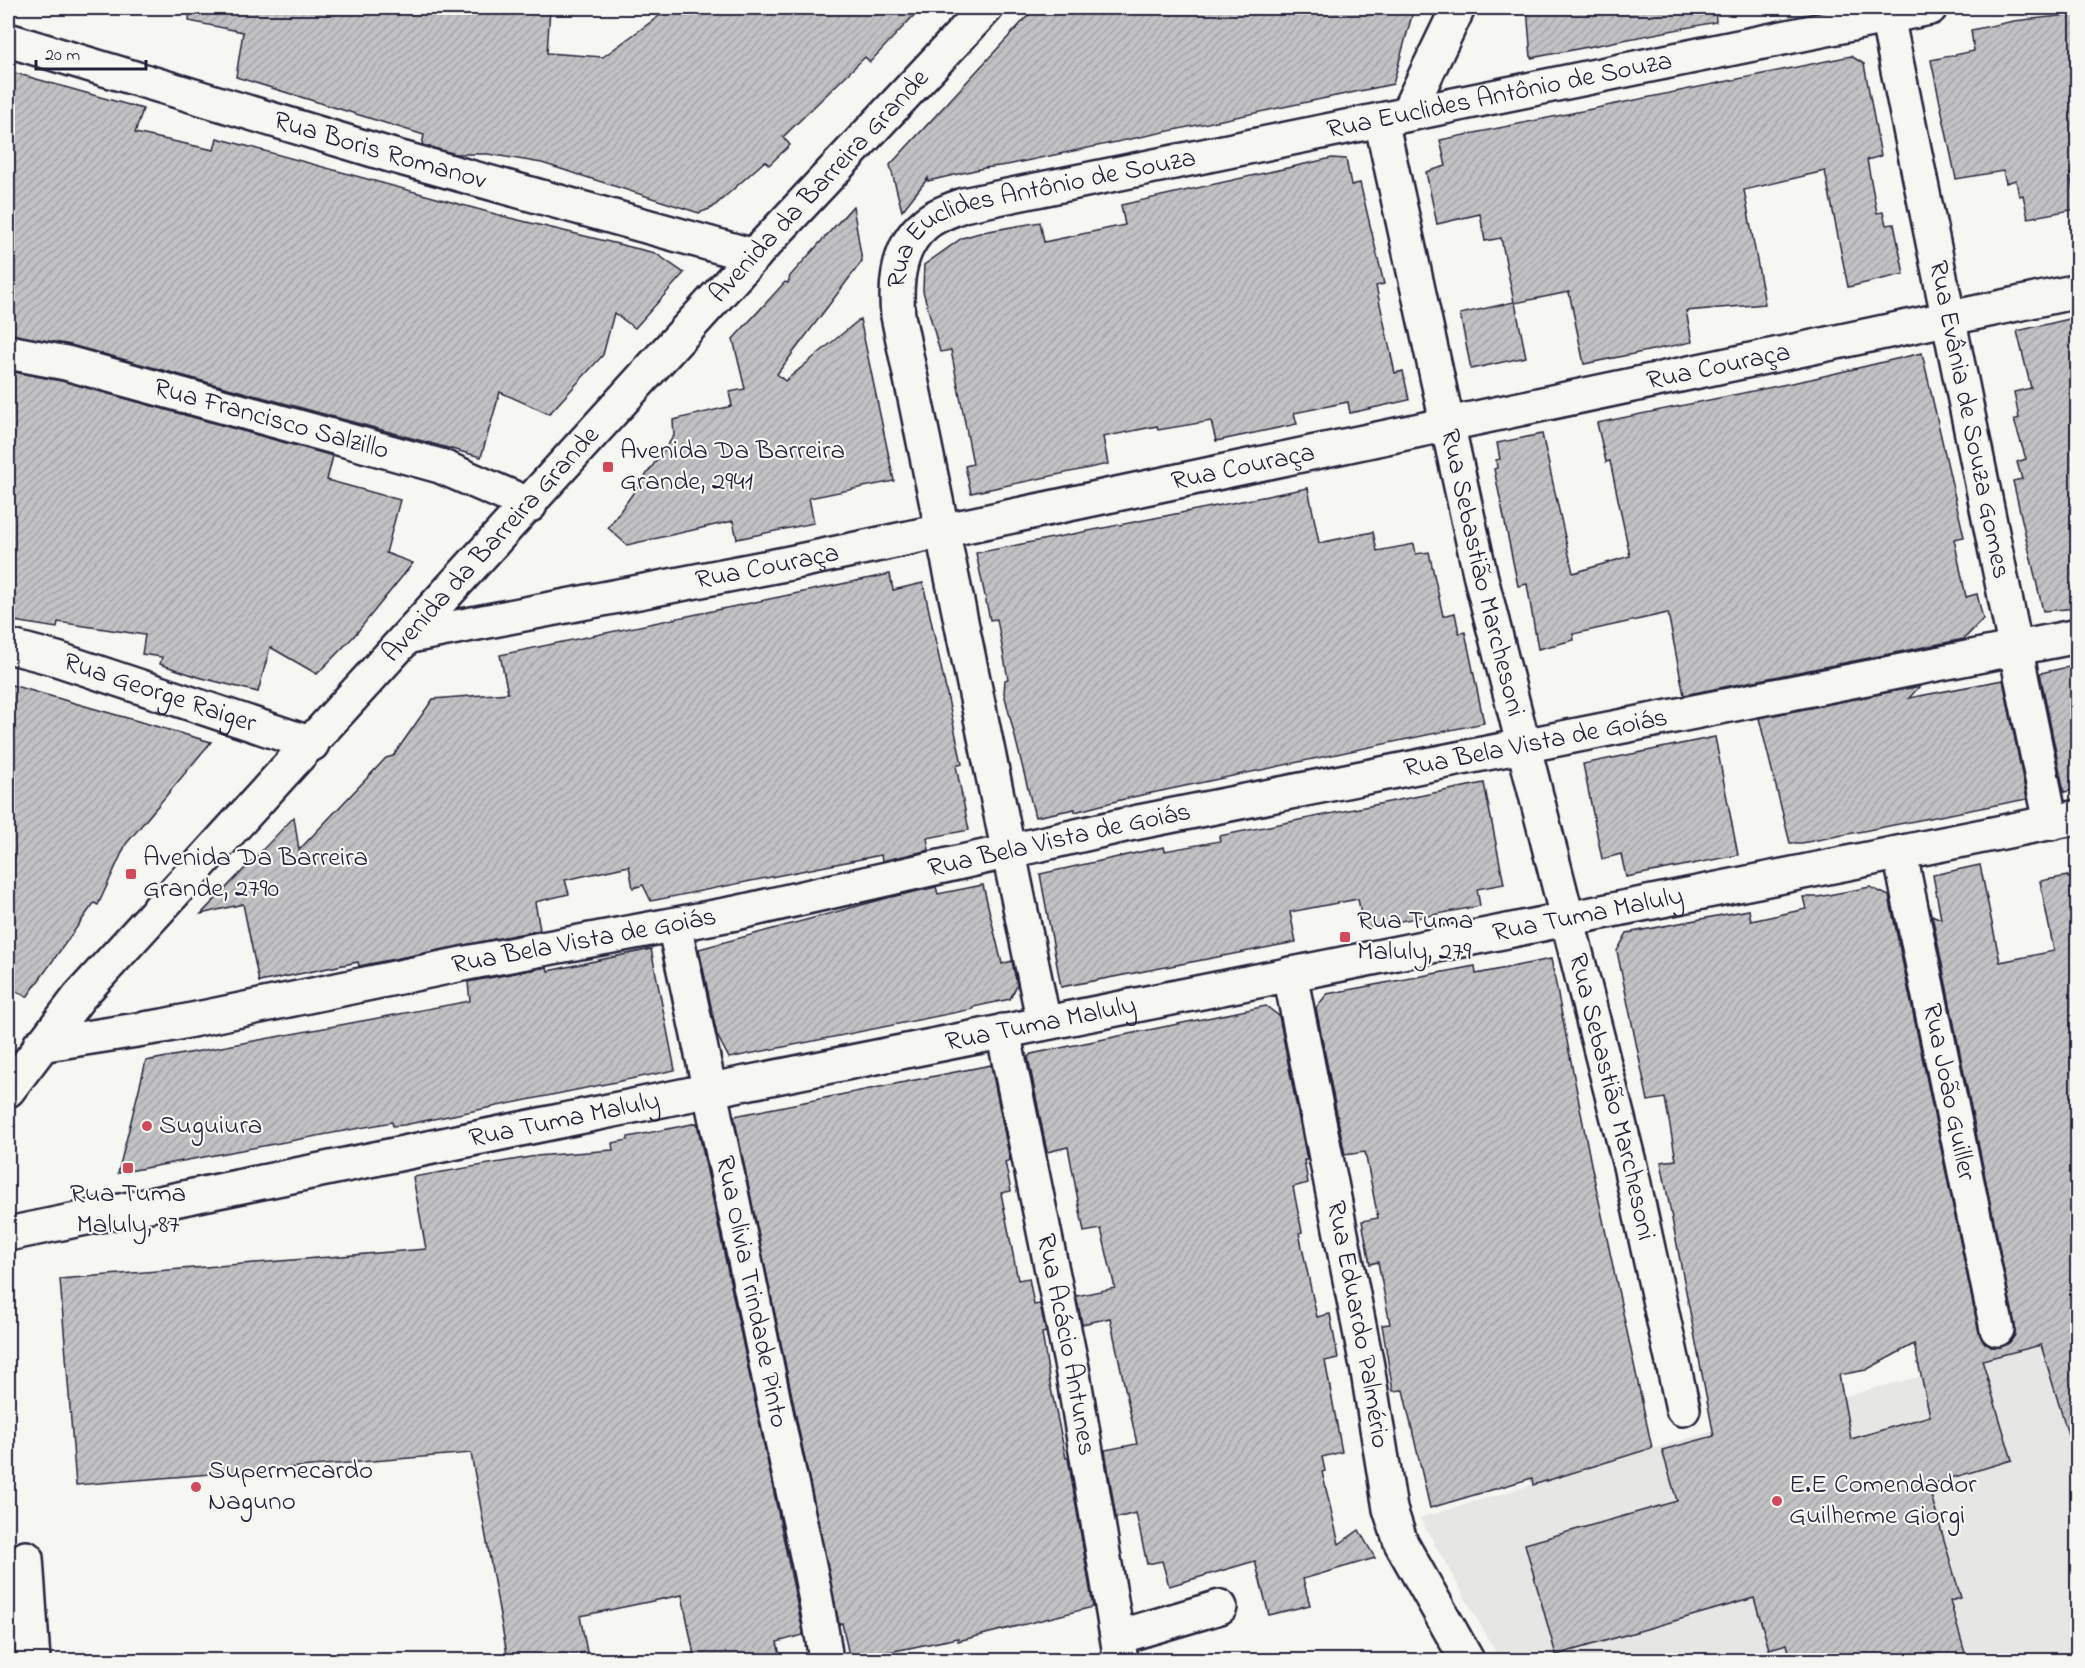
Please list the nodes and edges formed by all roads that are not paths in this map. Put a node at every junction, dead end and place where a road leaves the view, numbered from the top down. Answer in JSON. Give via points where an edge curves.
{"nodes":[{"id":1,"x":986,"y":8,"type":"edge"},
{"id":2,"x":1458,"y":8,"type":"edge"},
{"id":3,"x":1930,"y":8,"type":"edge"},
{"id":4,"x":1887,"y":16,"type":"junction"},
{"id":5,"x":8,"y":40,"type":"edge"},
{"id":6,"x":1394,"y":117,"type":"junction"},
{"id":7,"x":754,"y":256,"type":"junction"},
{"id":8,"x":2078,"y":291,"type":"edge"},
{"id":9,"x":1948,"y":318,"type":"junction"},
{"id":10,"x":8,"y":352,"type":"edge"},
{"id":11,"x":1448,"y":423,"type":"junction"},
{"id":12,"x":530,"y":505,"type":"junction"},
{"id":13,"x":943,"y":531,"type":"junction"},
{"id":14,"x":410,"y":636,"type":"junction"},
{"id":15,"x":2078,"y":636,"type":"edge"},
{"id":16,"x":8,"y":646,"type":"edge"},
{"id":17,"x":2016,"y":648,"type":"junction"},
{"id":18,"x":312,"y":744,"type":"junction"},
{"id":19,"x":1526,"y":747,"type":"junction"},
{"id":20,"x":2064,"y":820,"type":"edge"},
{"id":21,"x":1009,"y":852,"type":"junction"},
{"id":22,"x":1900,"y":854,"type":"junction"},
{"id":23,"x":1568,"y":918,"type":"junction"},
{"id":24,"x":674,"y":925,"type":"junction"},
{"id":25,"x":1290,"y":974,"type":"junction"},
{"id":26,"x":1044,"y":1023,"type":"junction"},
{"id":27,"x":1003,"y":1031,"type":"junction"},
{"id":28,"x":40,"y":1045,"type":"junction"},
{"id":29,"x":8,"y":1090,"type":"edge"},
{"id":30,"x":711,"y":1090,"type":"junction"},
{"id":31,"x":8,"y":1234,"type":"edge"},
{"id":32,"x":1996,"y":1329,"type":"dead end"},
{"id":33,"x":1683,"y":1409,"type":"dead end"},
{"id":34,"x":26,"y":1558,"type":"dead end"},
{"id":35,"x":1220,"y":1607,"type":"dead end"},
{"id":36,"x":1120,"y":1649,"type":"edge"},
{"id":37,"x":33,"y":1660,"type":"edge"},
{"id":38,"x":826,"y":1660,"type":"edge"},
{"id":39,"x":1467,"y":1660,"type":"edge"}],
"edges":[{"from":1,"to":7,"type":"street","name":"Avenida da Barreira Grande"},
{"from":2,"to":6,"type":"street"},
{"from":3,"to":4,"type":"street","name":"Rua Euclides Antônio de Souza"},
{"from":4,"to":6,"type":"street","name":"Rua Euclides Antônio de Souza"},
{"from":4,"to":9,"type":"street","name":"Rua Evânia de Souza Gomes"},
{"from":5,"to":7,"type":"street","name":"Rua Boris Romanov","via":[[390,155]]},
{"from":6,"to":11,"type":"street","name":"Rua Sebastião Marchesoni"},
{"from":6,"to":13,"type":"street","name":"Rua Euclides Antônio de Souza","via":[[963,205],[924,224],[903,252],[895,288]]},
{"from":7,"to":12,"type":"street","name":"Avenida da Barreira Grande"},
{"from":8,"to":9,"type":"street","name":"Rua Couraça"},
{"from":9,"to":11,"type":"street","name":"Rua Couraça"},
{"from":9,"to":17,"type":"street","name":"Rua Evânia de Souza Gomes"},
{"from":10,"to":12,"type":"street","name":"Rua Francisco Salzillo","via":[[66,363],[440,466]]},
{"from":11,"to":13,"type":"street","name":"Rua Couraça"},
{"from":11,"to":19,"type":"street","name":"Rua Sebastião Marchesoni","via":[[1481,578]]},
{"from":12,"to":14,"type":"street","name":"Avenida da Barreira Grande"},
{"from":13,"to":14,"type":"street","name":"Rua Couraça"},
{"from":13,"to":21,"type":"street","name":"Rua Euclides Antônio de Souza"},
{"from":14,"to":18,"type":"street","name":"Avenida da Barreira Grande"},
{"from":15,"to":17,"type":"street","name":"Rua Bela Vista de Goiás"},
{"from":16,"to":18,"type":"street","name":"Rua George Raiger"},
{"from":17,"to":19,"type":"street","name":"Rua Bela Vista de Goiás"},
{"from":17,"to":20,"type":"street","name":"Rua Evânia de Souza Gomes"},
{"from":18,"to":28,"type":"street","name":"Avenida da Barreira Grande","via":[[79,997]]},
{"from":19,"to":21,"type":"street","name":"Rua Bela Vista de Goiás"},
{"from":19,"to":23,"type":"street","name":"Rua Sebastião Marchesoni"},
{"from":20,"to":22,"type":"street","name":"Rua Tuma Maluly"},
{"from":21,"to":24,"type":"street","name":"Rua Bela Vista de Goiás"},
{"from":21,"to":26,"type":"street","name":"Rua Euclides Antônio de Souza"},
{"from":22,"to":23,"type":"street","name":"Rua Tuma Maluly"},
{"from":22,"to":32,"type":"street","name":"Rua João Guiller"},
{"from":23,"to":25,"type":"street","name":"Rua Tuma Maluly"},
{"from":23,"to":33,"type":"street","name":"Rua Sebastião Marchesoni","via":[[1630,1166]]},
{"from":24,"to":28,"type":"street","name":"Rua Bela Vista de Goiás","via":[[163,1026]]},
{"from":24,"to":30,"type":"street","name":"Rua Olivia Trindade Pinto"},
{"from":25,"to":26,"type":"street","name":"Rua Tuma Maluly"},
{"from":25,"to":39,"type":"street","name":"Rua Eduardo Palmério","via":[[1367,1365],[1390,1509],[1401,1543]]},
{"from":26,"to":27,"type":"street","name":"Rua Tuma Maluly"},
{"from":27,"to":30,"type":"street","name":"Rua Tuma Maluly"},
{"from":27,"to":36,"type":"street","name":"Rua Acácio Antunes","via":[[1072,1368]]},
{"from":28,"to":29,"type":"street","name":"Avenida da Barreira Grande"},
{"from":30,"to":31,"type":"street","name":"Rua Tuma Maluly"},
{"from":30,"to":38,"type":"street","name":"Rua Olivia Trindade Pinto","via":[[818,1604]]},
{"from":34,"to":37,"type":"street"},
{"from":35,"to":36,"type":"street"}]}
